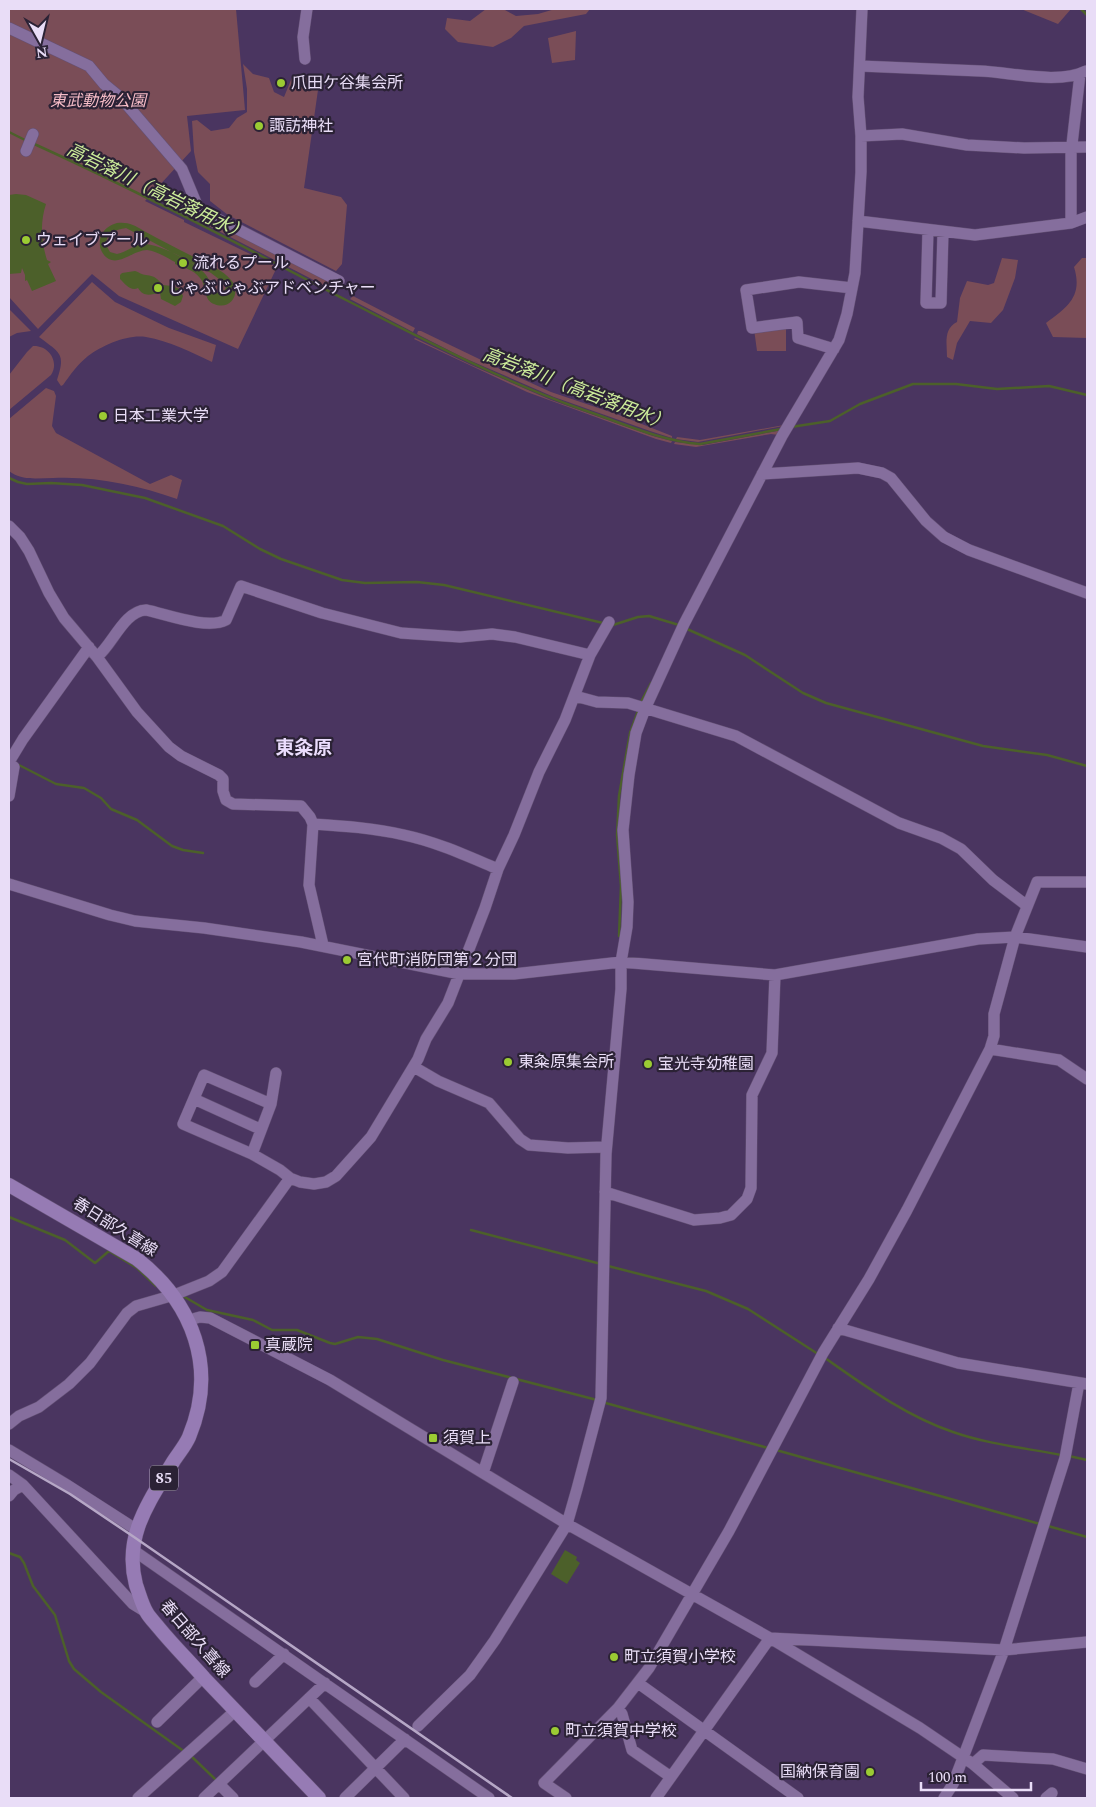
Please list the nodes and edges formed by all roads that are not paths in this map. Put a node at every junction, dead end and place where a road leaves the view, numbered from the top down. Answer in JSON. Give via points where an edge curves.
{"nodes":[{"id":1,"x":307,"y":9,"type":"edge"},
{"id":2,"x":862,"y":9,"type":"edge"},
{"id":3,"x":9,"y":28,"type":"edge"},
{"id":4,"x":304,"y":59,"type":"dead end"},
{"id":5,"x":860,"y":66,"type":"junction"},
{"id":6,"x":1084,"y":72,"type":"edge"},
{"id":7,"x":33,"y":134,"type":"dead end"},
{"id":8,"x":862,"y":136,"type":"junction"},
{"id":9,"x":1072,"y":146,"type":"junction"},
{"id":10,"x":1087,"y":148,"type":"edge"},
{"id":11,"x":26,"y":150,"type":"dead end"},
{"id":12,"x":1087,"y":216,"type":"edge"},
{"id":13,"x":858,"y":221,"type":"junction"},
{"id":14,"x":1071,"y":223,"type":"junction"},
{"id":15,"x":928,"y":230,"type":"junction"},
{"id":16,"x":944,"y":232,"type":"junction"},
{"id":17,"x":339,"y":281,"type":"dead end"},
{"id":18,"x":852,"y":288,"type":"junction"},
{"id":19,"x":834,"y":349,"type":"junction"},
{"id":20,"x":762,"y":474,"type":"junction"},
{"id":21,"x":9,"y":526,"type":"edge"},
{"id":22,"x":1087,"y":593,"type":"edge"},
{"id":23,"x":609,"y":622,"type":"dead end"},
{"id":24,"x":89,"y":647,"type":"junction"},
{"id":25,"x":590,"y":656,"type":"junction"},
{"id":26,"x":97,"y":657,"type":"junction"},
{"id":27,"x":575,"y":696,"type":"junction"},
{"id":28,"x":645,"y":709,"type":"junction"},
{"id":29,"x":9,"y":762,"type":"edge"},
{"id":30,"x":9,"y":796,"type":"edge"},
{"id":31,"x":313,"y":824,"type":"junction"},
{"id":32,"x":498,"y":869,"type":"junction"},
{"id":33,"x":1087,"y":882,"type":"edge"},
{"id":34,"x":9,"y":884,"type":"edge"},
{"id":35,"x":1026,"y":905,"type":"junction"},
{"id":36,"x":1015,"y":937,"type":"junction"},
{"id":37,"x":324,"y":945,"type":"junction"},
{"id":38,"x":1087,"y":947,"type":"edge"},
{"id":39,"x":621,"y":962,"type":"junction"},
{"id":40,"x":460,"y":974,"type":"junction"},
{"id":41,"x":775,"y":975,"type":"junction"},
{"id":42,"x":990,"y":1049,"type":"junction"},
{"id":43,"x":414,"y":1066,"type":"junction"},
{"id":44,"x":276,"y":1073,"type":"dead end"},
{"id":45,"x":1087,"y":1079,"type":"edge"},
{"id":46,"x":194,"y":1099,"type":"junction"},
{"id":47,"x":270,"y":1104,"type":"junction"},
{"id":48,"x":260,"y":1128,"type":"junction"},
{"id":49,"x":606,"y":1147,"type":"junction"},
{"id":50,"x":252,"y":1154,"type":"junction"},
{"id":51,"x":290,"y":1178,"type":"junction"},
{"id":52,"x":9,"y":1185,"type":"edge"},
{"id":53,"x":605,"y":1192,"type":"junction"},
{"id":54,"x":174,"y":1295,"type":"junction"},
{"id":55,"x":189,"y":1320,"type":"junction"},
{"id":56,"x":838,"y":1328,"type":"junction"},
{"id":57,"x":513,"y":1382,"type":"dead end"},
{"id":58,"x":1083,"y":1383,"type":"edge"},
{"id":59,"x":9,"y":1424,"type":"edge"},
{"id":60,"x":9,"y":1450,"type":"edge"},
{"id":61,"x":483,"y":1474,"type":"junction"},
{"id":62,"x":9,"y":1475,"type":"edge"},
{"id":63,"x":23,"y":1485,"type":"junction"},
{"id":64,"x":9,"y":1496,"type":"edge"},
{"id":65,"x":567,"y":1524,"type":"junction"},
{"id":66,"x":137,"y":1530,"type":"junction"},
{"id":67,"x":133,"y":1550,"type":"junction"},
{"id":68,"x":693,"y":1594,"type":"junction"},
{"id":69,"x":146,"y":1612,"type":"junction"},
{"id":70,"x":770,"y":1638,"type":"junction"},
{"id":71,"x":1087,"y":1642,"type":"edge"},
{"id":72,"x":1004,"y":1650,"type":"junction"},
{"id":73,"x":284,"y":1654,"type":"junction"},
{"id":74,"x":203,"y":1677,"type":"junction"},
{"id":75,"x":255,"y":1682,"type":"dead end"},
{"id":76,"x":325,"y":1683,"type":"junction"},
{"id":77,"x":638,"y":1683,"type":"junction"},
{"id":78,"x":309,"y":1698,"type":"junction"},
{"id":79,"x":618,"y":1708,"type":"junction"},
{"id":80,"x":235,"y":1711,"type":"junction"},
{"id":81,"x":156,"y":1722,"type":"dead end"},
{"id":82,"x":418,"y":1726,"type":"dead end"},
{"id":83,"x":704,"y":1730,"type":"junction"},
{"id":84,"x":405,"y":1739,"type":"junction"},
{"id":85,"x":264,"y":1741,"type":"junction"},
{"id":86,"x":963,"y":1757,"type":"junction"},
{"id":87,"x":973,"y":1764,"type":"junction"},
{"id":88,"x":376,"y":1768,"type":"junction"},
{"id":89,"x":1087,"y":1768,"type":"edge"},
{"id":90,"x":671,"y":1777,"type":"junction"},
{"id":91,"x":219,"y":1784,"type":"junction"},
{"id":92,"x":138,"y":1798,"type":"edge"},
{"id":93,"x":204,"y":1798,"type":"edge"},
{"id":94,"x":233,"y":1798,"type":"edge"},
{"id":95,"x":319,"y":1798,"type":"edge"},
{"id":96,"x":345,"y":1798,"type":"edge"},
{"id":97,"x":404,"y":1798,"type":"edge"},
{"id":98,"x":489,"y":1798,"type":"edge"},
{"id":99,"x":566,"y":1798,"type":"edge"},
{"id":100,"x":656,"y":1798,"type":"edge"},
{"id":101,"x":798,"y":1798,"type":"edge"},
{"id":102,"x":944,"y":1798,"type":"edge"},
{"id":103,"x":1013,"y":1798,"type":"edge"}],
"edges":[{"from":1,"to":4,"type":"street"},
{"from":2,"to":5,"type":"street"},
{"from":3,"to":17,"type":"street","via":[[88,66],[121,98],[182,169],[196,205],[202,211]]},
{"from":5,"to":6,"type":"street","via":[[1058,78]]},
{"from":5,"to":8,"type":"street","via":[[858,97]]},
{"from":6,"to":9,"type":"street"},
{"from":7,"to":11,"type":"street"},
{"from":8,"to":9,"type":"street","via":[[902,134],[976,146]]},
{"from":8,"to":13,"type":"street"},
{"from":9,"to":10,"type":"street"},
{"from":9,"to":14,"type":"street"},
{"from":12,"to":14,"type":"street"},
{"from":13,"to":15,"type":"street"},
{"from":13,"to":18,"type":"street"},
{"from":14,"to":16,"type":"street","via":[[981,235]]},
{"from":15,"to":16,"type":"street"},
{"from":15,"to":16,"type":"street","via":[[926,303],[941,304]]},
{"from":18,"to":19,"type":"street","via":[[847,314]]},
{"from":18,"to":19,"type":"street","via":[[799,282],[746,290],[752,328],[797,322],[798,338]]},
{"from":19,"to":20,"type":"street"},
{"from":20,"to":22,"type":"street","via":[[858,468],[882,473],[891,478],[926,521],[944,537],[969,550]]},
{"from":20,"to":28,"type":"street","via":[[684,624]]},
{"from":21,"to":24,"type":"street","via":[[30,551],[49,594],[64,618]]},
{"from":23,"to":25,"type":"street"},
{"from":24,"to":26,"type":"street"},
{"from":24,"to":29,"type":"street"},
{"from":25,"to":26,"type":"street","via":[[540,642],[492,634],[460,637],[401,633],[322,613],[241,586],[226,620],[222,622],[196,622],[139,611],[130,617]]},
{"from":25,"to":27,"type":"street"},
{"from":26,"to":31,"type":"street","via":[[137,712],[169,747],[223,779],[226,800],[233,804],[301,806]]},
{"from":27,"to":28,"type":"street","via":[[606,703],[622,702]]},
{"from":27,"to":32,"type":"street"},
{"from":28,"to":35,"type":"street","via":[[736,736],[899,823],[941,838],[961,849],[993,880]]},
{"from":28,"to":39,"type":"street","via":[[631,760],[624,830],[628,902]]},
{"from":29,"to":30,"type":"street","via":[[14,767]]},
{"from":31,"to":32,"type":"street","via":[[406,835]]},
{"from":31,"to":37,"type":"street","via":[[309,885]]},
{"from":32,"to":40,"type":"street"},
{"from":33,"to":35,"type":"street","via":[[1037,882]]},
{"from":34,"to":37,"type":"street","via":[[134,921]]},
{"from":35,"to":36,"type":"street"},
{"from":36,"to":38,"type":"street"},
{"from":36,"to":41,"type":"street","via":[[978,939]]},
{"from":36,"to":42,"type":"street","via":[[994,1014]]},
{"from":37,"to":40,"type":"street"},
{"from":39,"to":40,"type":"street","via":[[514,974]]},
{"from":39,"to":41,"type":"street"},
{"from":39,"to":49,"type":"street"},
{"from":40,"to":43,"type":"street"},
{"from":41,"to":53,"type":"street","via":[[772,1053],[752,1095],[751,1188],[747,1199],[732,1215],[694,1220]]},
{"from":42,"to":45,"type":"street","via":[[1059,1060]]},
{"from":42,"to":56,"type":"street","via":[[898,1227]]},
{"from":43,"to":49,"type":"street","via":[[489,1103],[529,1145]]},
{"from":43,"to":51,"type":"street","via":[[371,1137],[336,1176],[314,1184]]},
{"from":44,"to":47,"type":"street"},
{"from":46,"to":47,"type":"street","via":[[204,1075]]},
{"from":46,"to":48,"type":"street"},
{"from":46,"to":50,"type":"street","via":[[183,1124]]},
{"from":47,"to":48,"type":"street"},
{"from":48,"to":50,"type":"street"},
{"from":49,"to":53,"type":"street","via":[[610,1160]]},
{"from":50,"to":51,"type":"street"},
{"from":51,"to":54,"type":"street","via":[[222,1272],[210,1282]]},
{"from":52,"to":54,"type":"main road","name":"春日部久喜線","number":"85","via":[[137,1259]]},
{"from":53,"to":65,"type":"street","via":[[601,1398]]},
{"from":54,"to":55,"type":"main road","name":"春日部久喜線","number":"85"},
{"from":54,"to":59,"type":"street","via":[[146,1302],[127,1313],[90,1364],[69,1384]]},
{"from":55,"to":61,"type":"street","via":[[210,1318],[304,1366]]},
{"from":55,"to":66,"type":"main road","name":"春日部久喜線","number":"85","via":[[199,1359],[199,1399],[195,1420],[188,1438],[145,1509]]},
{"from":56,"to":58,"type":"street","via":[[958,1363]]},
{"from":56,"to":68,"type":"street"},
{"from":57,"to":61,"type":"street"},
{"from":58,"to":72,"type":"street","via":[[1065,1458]]},
{"from":60,"to":66,"type":"street"},
{"from":61,"to":65,"type":"street"},
{"from":62,"to":63,"type":"street"},
{"from":63,"to":64,"type":"street"},
{"from":63,"to":69,"type":"street","via":[[133,1604]]},
{"from":65,"to":68,"type":"street"},
{"from":65,"to":82,"type":"street","via":[[470,1675]]},
{"from":66,"to":67,"type":"main road","name":"春日部久喜線","number":"85"},
{"from":67,"to":69,"type":"main road","name":"春日部久喜線","number":"85","via":[[133,1570]]},
{"from":67,"to":73,"type":"street"},
{"from":68,"to":70,"type":"street"},
{"from":68,"to":77,"type":"street"},
{"from":69,"to":74,"type":"main road","name":"春日部久喜線","number":"85"},
{"from":70,"to":72,"type":"street"},
{"from":70,"to":83,"type":"street"},
{"from":70,"to":86,"type":"street"},
{"from":71,"to":72,"type":"street"},
{"from":72,"to":86,"type":"street"},
{"from":73,"to":75,"type":"street"},
{"from":73,"to":76,"type":"street"},
{"from":74,"to":80,"type":"main road","name":"春日部久喜線","number":"85"},
{"from":74,"to":81,"type":"street"},
{"from":76,"to":78,"type":"street"},
{"from":76,"to":84,"type":"street"},
{"from":77,"to":79,"type":"street"},
{"from":77,"to":83,"type":"street"},
{"from":78,"to":85,"type":"street"},
{"from":78,"to":88,"type":"street"},
{"from":79,"to":90,"type":"street","via":[[632,1750]]},
{"from":79,"to":99,"type":"street","via":[[544,1783]]},
{"from":80,"to":85,"type":"main road","name":"春日部久喜線","number":"85"},
{"from":80,"to":92,"type":"street"},
{"from":83,"to":90,"type":"street"},
{"from":83,"to":101,"type":"street"},
{"from":84,"to":88,"type":"street"},
{"from":84,"to":98,"type":"street"},
{"from":85,"to":91,"type":"street"},
{"from":85,"to":95,"type":"main road","name":"春日部久喜線","number":"85"},
{"from":86,"to":87,"type":"street"},
{"from":86,"to":102,"type":"street"},
{"from":87,"to":89,"type":"street","via":[[982,1755],[1053,1759]]},
{"from":87,"to":103,"type":"street"},
{"from":88,"to":96,"type":"street"},
{"from":88,"to":97,"type":"street"},
{"from":90,"to":100,"type":"street"},
{"from":91,"to":93,"type":"street"},
{"from":91,"to":94,"type":"street"}]}
